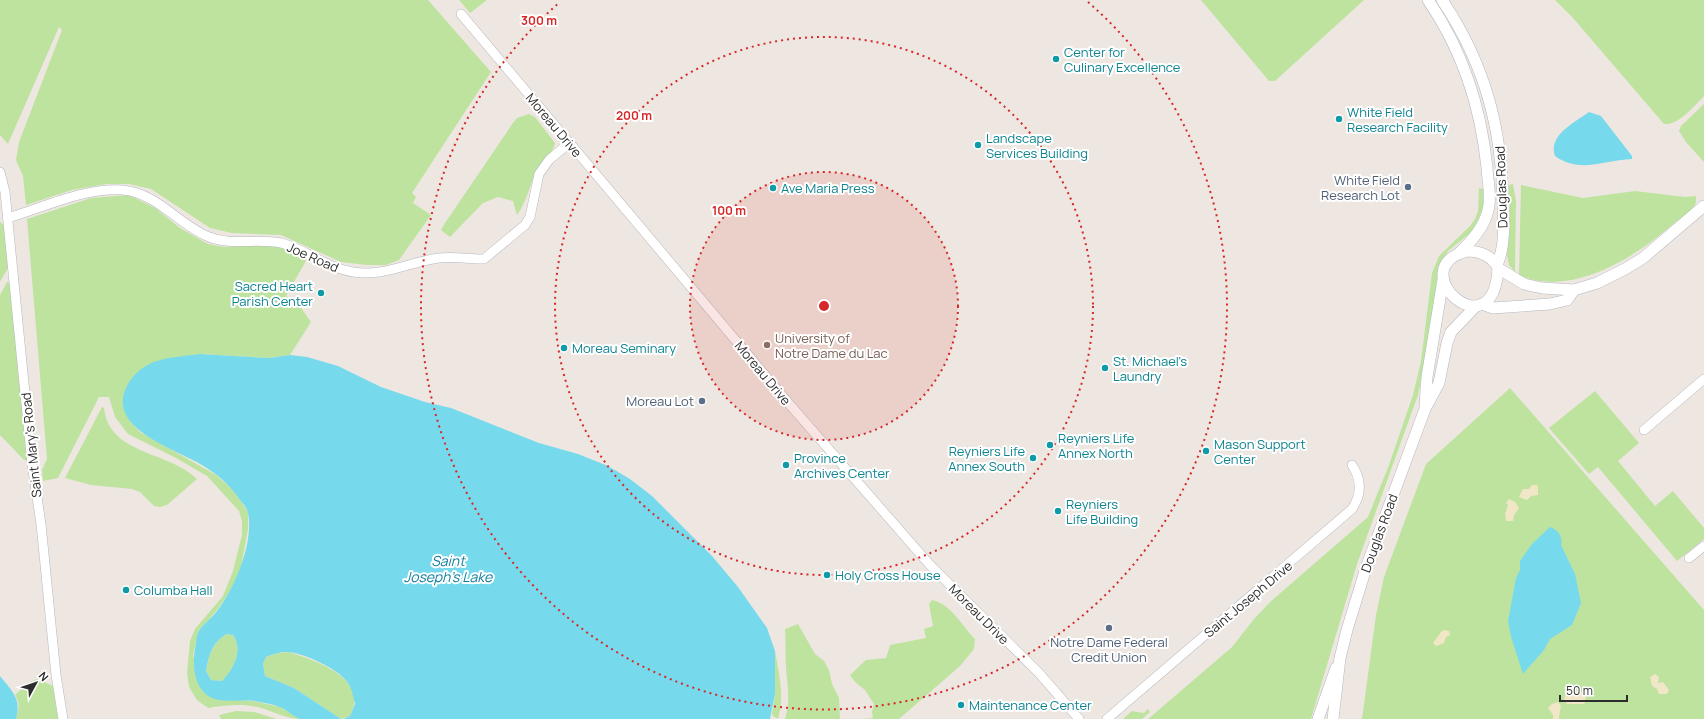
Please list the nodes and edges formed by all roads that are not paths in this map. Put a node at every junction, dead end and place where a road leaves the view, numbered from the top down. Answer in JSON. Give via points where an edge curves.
{"nodes":[{"id":1,"x":1428,"y":0,"type":"edge"},
{"id":2,"x":1442,"y":0,"type":"edge"},
{"id":3,"x":461,"y":14,"type":"dead end"},
{"id":4,"x":569,"y":143,"type":"junction"},
{"id":5,"x":0,"y":172,"type":"edge"},
{"id":6,"x":1704,"y":206,"type":"edge"},
{"id":7,"x":8,"y":218,"type":"junction"},
{"id":8,"x":1459,"y":253,"type":"junction"},
{"id":9,"x":1497,"y":266,"type":"junction"},
{"id":10,"x":1443,"y":280,"type":"junction"},
{"id":11,"x":1574,"y":290,"type":"junction"},
{"id":12,"x":1479,"y":305,"type":"junction"},
{"id":13,"x":1704,"y":380,"type":"edge"},
{"id":14,"x":1425,"y":409,"type":"junction"},
{"id":15,"x":1644,"y":430,"type":"dead end"},
{"id":16,"x":1352,"y":465,"type":"dead end"},
{"id":17,"x":1704,"y":546,"type":"edge"},
{"id":18,"x":1689,"y":558,"type":"dead end"},
{"id":19,"x":1340,"y":658,"type":"junction"},
{"id":20,"x":63,"y":719,"type":"edge"},
{"id":21,"x":1079,"y":719,"type":"edge"},
{"id":22,"x":1107,"y":719,"type":"edge"},
{"id":23,"x":1318,"y":719,"type":"edge"},
{"id":24,"x":1334,"y":719,"type":"edge"}],
"edges":[{"from":1,"to":8,"type":"street","name":"Douglas Road","via":[[1448,32],[1469,81],[1485,151],[1488,212],[1478,234]]},
{"from":2,"to":9,"type":"street","name":"Douglas Road","via":[[1471,49],[1495,118],[1503,165],[1502,245]]},
{"from":3,"to":4,"type":"street","name":"Moreau Drive"},
{"from":4,"to":7,"type":"street","name":"Joe Road","via":[[549,160],[539,174],[530,217],[525,225],[484,259],[438,258],[374,274],[333,268],[279,243],[226,242],[210,238],[148,198],[129,191],[90,193]]},
{"from":4,"to":21,"type":"street","name":"Moreau Drive","via":[[791,406],[930,565],[1038,673]]},
{"from":5,"to":7,"type":"street","name":"Saint Mary's Road"},
{"from":6,"to":11,"type":"street","via":[[1625,269],[1597,283]]},
{"from":7,"to":20,"type":"street","name":"Saint Mary's Road","via":[[32,464]]},
{"from":8,"to":9,"type":"street","via":[[1475,251],[1489,258]]},
{"from":8,"to":10,"type":"street","via":[[1447,264]]},
{"from":9,"to":11,"type":"street","via":[[1524,284]]},
{"from":9,"to":12,"type":"street","via":[[1494,292]]},
{"from":10,"to":12,"type":"street","via":[[1445,289],[1452,296],[1462,302]]},
{"from":10,"to":14,"type":"street","name":"Douglas Road","via":[[1427,377]]},
{"from":11,"to":12,"type":"street","via":[[1567,300],[1550,304],[1493,308]]},
{"from":12,"to":14,"type":"street","name":"Douglas Road","via":[[1451,332],[1439,383]]},
{"from":13,"to":15,"type":"street"},
{"from":14,"to":19,"type":"street","name":"Douglas Road","via":[[1366,568]]},
{"from":16,"to":22,"type":"street","name":"Saint Joseph Drive","via":[[1357,472],[1360,487],[1358,499],[1352,509]]},
{"from":17,"to":18,"type":"street"},
{"from":19,"to":23,"type":"street","name":"Douglas Road"},
{"from":19,"to":24,"type":"street","name":"Douglas Road"}]}
